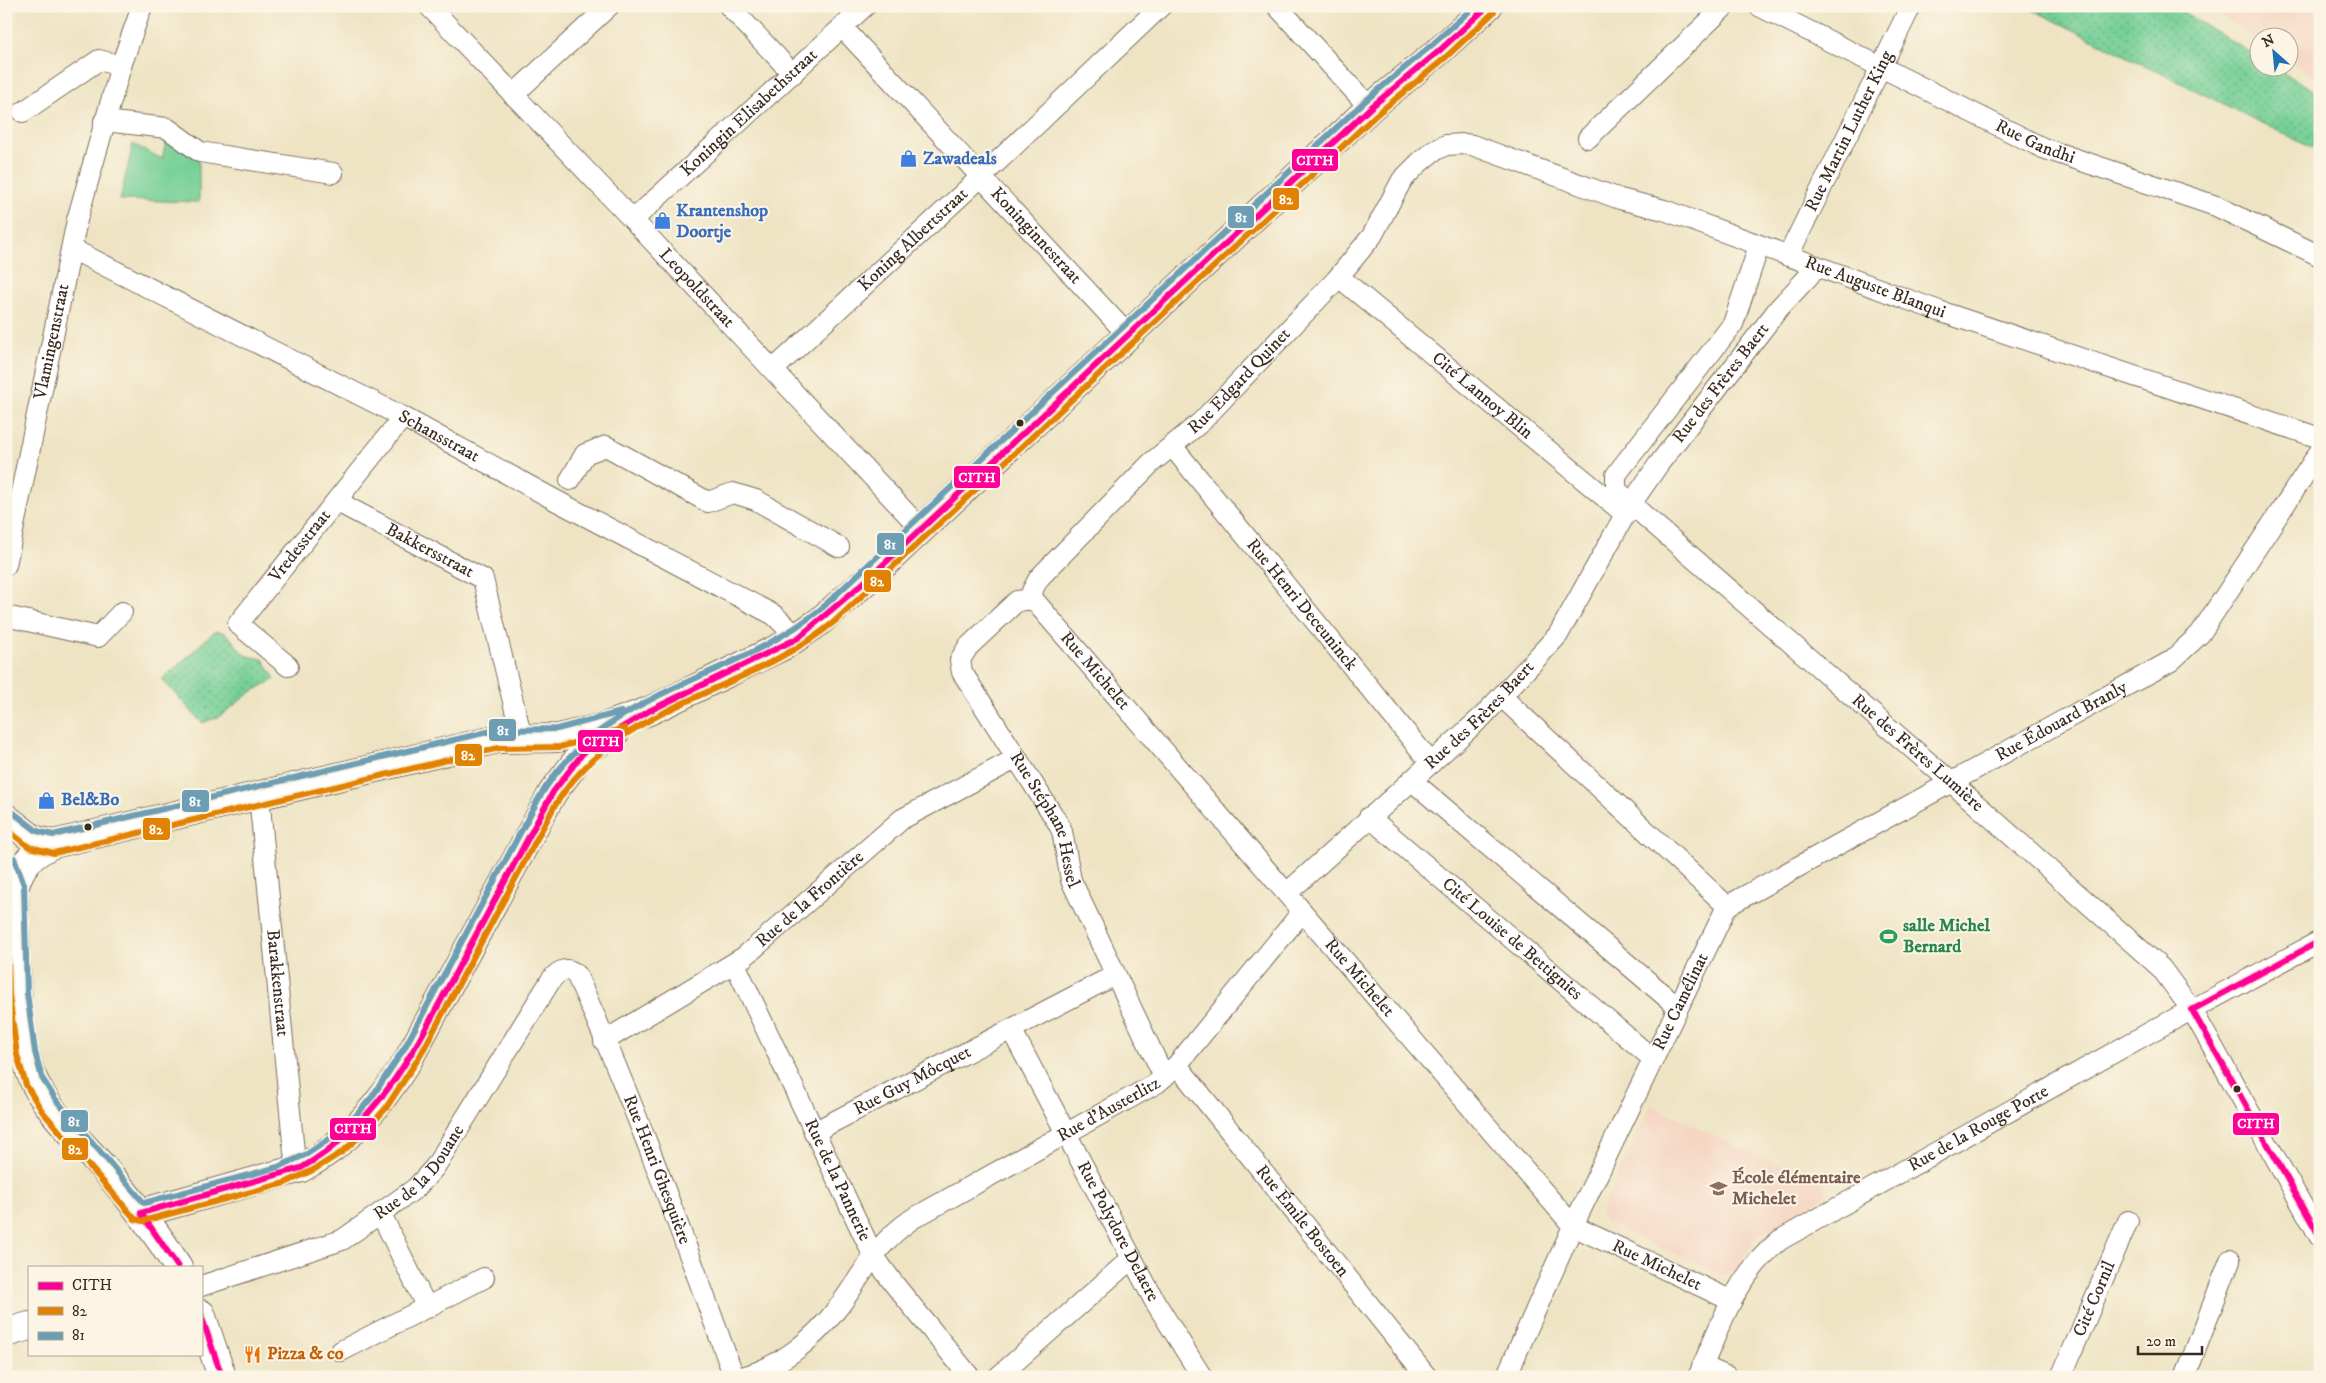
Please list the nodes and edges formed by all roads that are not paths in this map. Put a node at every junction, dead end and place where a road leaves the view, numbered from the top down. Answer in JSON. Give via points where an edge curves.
{"nodes":[{"id":1,"x":142,"y":6,"type":"edge"},
{"id":2,"x":429,"y":6,"type":"edge"},
{"id":3,"x":608,"y":6,"type":"edge"},
{"id":4,"x":729,"y":6,"type":"edge"},
{"id":5,"x":865,"y":6,"type":"edge"},
{"id":6,"x":1161,"y":6,"type":"edge"},
{"id":7,"x":1277,"y":6,"type":"edge"},
{"id":8,"x":1488,"y":6,"type":"edge"},
{"id":9,"x":1725,"y":6,"type":"edge"},
{"id":10,"x":1759,"y":6,"type":"edge"},
{"id":11,"x":1910,"y":6,"type":"edge"},
{"id":12,"x":842,"y":27,"type":"junction"},
{"id":13,"x":121,"y":66,"type":"junction"},
{"id":14,"x":1880,"y":67,"type":"junction"},
{"id":15,"x":793,"y":74,"type":"junction"},
{"id":16,"x":513,"y":95,"type":"junction"},
{"id":17,"x":1370,"y":108,"type":"junction"},
{"id":18,"x":23,"y":112,"type":"dead end"},
{"id":19,"x":104,"y":121,"type":"junction"},
{"id":20,"x":1588,"y":138,"type":"dead end"},
{"id":21,"x":1432,"y":152,"type":"joint"},
{"id":22,"x":333,"y":173,"type":"dead end"},
{"id":23,"x":981,"y":177,"type":"junction"},
{"id":24,"x":633,"y":220,"type":"junction"},
{"id":25,"x":1760,"y":246,"type":"junction"},
{"id":26,"x":72,"y":249,"type":"junction"},
{"id":27,"x":1788,"y":256,"type":"junction"},
{"id":28,"x":2320,"y":256,"type":"edge"},
{"id":29,"x":1816,"y":266,"type":"junction"},
{"id":30,"x":1339,"y":277,"type":"junction"},
{"id":31,"x":1127,"y":334,"type":"junction"},
{"id":32,"x":774,"y":370,"type":"junction"},
{"id":33,"x":403,"y":417,"type":"junction"},
{"id":34,"x":2320,"y":438,"type":"edge"},
{"id":35,"x":1172,"y":446,"type":"junction"},
{"id":36,"x":2320,"y":451,"type":"edge"},
{"id":37,"x":570,"y":480,"type":"dead end"},
{"id":38,"x":338,"y":500,"type":"junction"},
{"id":39,"x":1628,"y":509,"type":"junction"},
{"id":40,"x":921,"y":529,"type":"junction"},
{"id":41,"x":839,"y":547,"type":"dead end"},
{"id":42,"x":6,"y":565,"type":"edge"},
{"id":43,"x":1033,"y":599,"type":"junction"},
{"id":44,"x":122,"y":612,"type":"dead end"},
{"id":45,"x":6,"y":616,"type":"edge"},
{"id":46,"x":798,"y":638,"type":"junction"},
{"id":47,"x":288,"y":666,"type":"dead end"},
{"id":48,"x":1502,"y":697,"type":"junction"},
{"id":49,"x":649,"y":710,"type":"junction"},
{"id":50,"x":522,"y":738,"type":"junction"},
{"id":51,"x":1017,"y":758,"type":"junction"},
{"id":52,"x":1431,"y":763,"type":"junction"},
{"id":53,"x":1411,"y":780,"type":"junction"},
{"id":54,"x":1951,"y":782,"type":"junction"},
{"id":55,"x":553,"y":792,"type":"junction"},
{"id":56,"x":258,"y":796,"type":"junction"},
{"id":57,"x":1369,"y":817,"type":"junction"},
{"id":58,"x":6,"y":818,"type":"edge"},
{"id":59,"x":53,"y":844,"type":"junction"},
{"id":60,"x":6,"y":860,"type":"edge"},
{"id":61,"x":15,"y":886,"type":"junction"},
{"id":62,"x":1287,"y":893,"type":"junction"},
{"id":63,"x":1727,"y":906,"type":"junction"},
{"id":64,"x":1302,"y":912,"type":"junction"},
{"id":65,"x":2320,"y":941,"type":"edge"},
{"id":66,"x":735,"y":964,"type":"junction"},
{"id":67,"x":565,"y":970,"type":"joint"},
{"id":68,"x":1115,"y":975,"type":"junction"},
{"id":69,"x":1678,"y":1007,"type":"junction"},
{"id":70,"x":2192,"y":1010,"type":"junction"},
{"id":71,"x":1011,"y":1029,"type":"junction"},
{"id":72,"x":604,"y":1041,"type":"junction"},
{"id":73,"x":1653,"y":1059,"type":"junction"},
{"id":74,"x":1170,"y":1071,"type":"junction"},
{"id":75,"x":814,"y":1132,"type":"junction"},
{"id":76,"x":1068,"y":1134,"type":"junction"},
{"id":77,"x":301,"y":1168,"type":"junction"},
{"id":78,"x":141,"y":1213,"type":"junction"},
{"id":79,"x":380,"y":1214,"type":"junction"},
{"id":80,"x":2128,"y":1221,"type":"dead end"},
{"id":81,"x":1573,"y":1226,"type":"junction"},
{"id":82,"x":2320,"y":1237,"type":"edge"},
{"id":83,"x":873,"y":1255,"type":"junction"},
{"id":84,"x":1132,"y":1258,"type":"junction"},
{"id":85,"x":2230,"y":1260,"type":"dead end"},
{"id":86,"x":177,"y":1266,"type":"edge"},
{"id":87,"x":484,"y":1278,"type":"dead end"},
{"id":88,"x":202,"y":1286,"type":"edge"},
{"id":89,"x":1730,"y":1300,"type":"junction"},
{"id":90,"x":426,"y":1308,"type":"junction"},
{"id":91,"x":202,"y":1317,"type":"edge"},
{"id":92,"x":28,"y":1326,"type":"edge"},
{"id":93,"x":6,"y":1334,"type":"edge"},
{"id":94,"x":340,"y":1351,"type":"dead end"},
{"id":95,"x":1700,"y":1372,"type":"edge"},
{"id":96,"x":222,"y":1377,"type":"edge"},
{"id":97,"x":734,"y":1377,"type":"edge"},
{"id":98,"x":742,"y":1377,"type":"edge"},
{"id":99,"x":970,"y":1377,"type":"edge"},
{"id":100,"x":998,"y":1377,"type":"edge"},
{"id":101,"x":1202,"y":1377,"type":"edge"},
{"id":102,"x":1427,"y":1377,"type":"edge"},
{"id":103,"x":1506,"y":1377,"type":"edge"},
{"id":104,"x":1728,"y":1377,"type":"edge"},
{"id":105,"x":2062,"y":1377,"type":"edge"},
{"id":106,"x":2185,"y":1377,"type":"edge"}],
"edges":[{"from":1,"to":13,"type":"street","name":"Vlamingenstraat"},
{"from":2,"to":16,"type":"street","name":"Leopoldstraat"},
{"from":3,"to":16,"type":"street"},
{"from":4,"to":15,"type":"street"},
{"from":5,"to":12,"type":"street","name":"Koningin Elisabethstraat"},
{"from":6,"to":23,"type":"street","name":"Koning Albertstraat"},
{"from":7,"to":17,"type":"street"},
{"from":8,"to":17,"type":"street"},
{"from":9,"to":20,"type":"street"},
{"from":10,"to":14,"type":"street","name":"Rue Gandhi"},
{"from":11,"to":14,"type":"street","name":"Rue Martin Luther King"},
{"from":12,"to":15,"type":"street","name":"Koningin Elisabethstraat"},
{"from":12,"to":23,"type":"street","name":"Koninginnestraat"},
{"from":13,"to":18,"type":"street","via":[[99,60]]},
{"from":13,"to":19,"type":"street","name":"Vlamingenstraat"},
{"from":14,"to":27,"type":"street","name":"Rue Martin Luther King"},
{"from":14,"to":28,"type":"street","name":"Rue Gandhi","via":[[2043,148],[2216,206]]},
{"from":15,"to":24,"type":"street","name":"Koningin Elisabethstraat"},
{"from":16,"to":24,"type":"street","name":"Leopoldstraat"},
{"from":17,"to":31,"type":"street"},
{"from":19,"to":22,"type":"street","via":[[166,128],[200,152]]},
{"from":19,"to":26,"type":"street","name":"Vlamingenstraat"},
{"from":21,"to":25,"type":"street","name":"Rue Auguste Blanqui","via":[[1455,144],[1472,145]]},
{"from":21,"to":30,"type":"street","name":"Rue Edgard Quinet","via":[[1402,180],[1372,236]]},
{"from":23,"to":31,"type":"street","name":"Koninginnestraat"},
{"from":23,"to":32,"type":"street","name":"Koning Albertstraat"},
{"from":24,"to":32,"type":"street","name":"Leopoldstraat"},
{"from":25,"to":27,"type":"street","name":"Rue Auguste Blanqui"},
{"from":25,"to":39,"type":"street","name":"Rue des Frères Baert","via":[[1733,324],[1616,475],[1616,489]]},
{"from":26,"to":33,"type":"street","name":"Schansstraat"},
{"from":26,"to":42,"type":"street","name":"Vlamingenstraat"},
{"from":27,"to":29,"type":"street","name":"Rue Auguste Blanqui"},
{"from":29,"to":34,"type":"street","name":"Rue Auguste Blanqui","via":[[1939,311]]},
{"from":29,"to":39,"type":"street","name":"Rue des Frères Baert","via":[[1779,308]]},
{"from":30,"to":35,"type":"street","name":"Rue Edgard Quinet","via":[[1200,422]]},
{"from":30,"to":39,"type":"street","name":"Cité Lannoy Blin"},
{"from":31,"to":40,"type":"street"},
{"from":32,"to":40,"type":"street","name":"Leopoldstraat"},
{"from":33,"to":38,"type":"street","name":"Vredesstraat"},
{"from":33,"to":46,"type":"street","name":"Schansstraat","via":[[774,615]]},
{"from":35,"to":43,"type":"street","name":"Rue Edgard Quinet","via":[[1150,463],[1039,578],[1032,591]]},
{"from":35,"to":52,"type":"street","name":"Rue Henri Deceuninck"},
{"from":36,"to":54,"type":"street","name":"Rue Édouard Branly","via":[[2200,634],[2181,654]]},
{"from":37,"to":41,"type":"street","via":[[585,454],[606,446],[708,502],[733,493],[756,500]]},
{"from":38,"to":47,"type":"street","name":"Vredesstraat","via":[[238,624]]},
{"from":38,"to":50,"type":"street","name":"Bakkersstraat","via":[[483,579]]},
{"from":39,"to":48,"type":"street","name":"Rue des Frères Baert","via":[[1558,635]]},
{"from":39,"to":54,"type":"street","name":"Rue des Frères Lumière"},
{"from":40,"to":46,"type":"street"},
{"from":43,"to":51,"type":"street","name":"Rue Stéphane Hessel","via":[[1022,598],[1009,607],[968,647],[960,660],[962,672]]},
{"from":43,"to":62,"type":"street","name":"Rue Michelet"},
{"from":44,"to":45,"type":"street","via":[[98,637]]},
{"from":46,"to":49,"type":"street"},
{"from":48,"to":52,"type":"street","name":"Rue des Frères Baert"},
{"from":48,"to":63,"type":"street"},
{"from":49,"to":50,"type":"street","via":[[578,734]]},
{"from":49,"to":55,"type":"street","via":[[584,754]]},
{"from":50,"to":55,"type":"street","via":[[534,742],[547,756],[552,766]]},
{"from":50,"to":56,"type":"street","via":[[498,739]]},
{"from":51,"to":66,"type":"street","name":"Rue de la Frontière","via":[[902,819]]},
{"from":51,"to":68,"type":"street","name":"Rue Stéphane Hessel","via":[[1062,831],[1071,880]]},
{"from":52,"to":53,"type":"street","name":"Rue des Frères Baert"},
{"from":53,"to":57,"type":"street","name":"Rue des Frères Baert"},
{"from":53,"to":69,"type":"street"},
{"from":54,"to":63,"type":"street","name":"Rue Édouard Branly"},
{"from":54,"to":70,"type":"street","name":"Rue des Frères Lumière","via":[[2149,957],[2172,980]]},
{"from":55,"to":77,"type":"street","via":[[394,1082],[350,1134],[325,1155]]},
{"from":56,"to":59,"type":"street"},
{"from":56,"to":77,"type":"street","name":"Barakkenstraat","via":[[294,1152]]},
{"from":57,"to":62,"type":"street","name":"Rue des Frères Baert"},
{"from":57,"to":73,"type":"street","name":"Cité Louise de Bettignies"},
{"from":58,"to":59,"type":"street","via":[[33,839]]},
{"from":59,"to":61,"type":"street","via":[[29,858]]},
{"from":60,"to":61,"type":"street"},
{"from":61,"to":78,"type":"street","via":[[18,994],[26,1054],[34,1082],[49,1105]]},
{"from":62,"to":64,"type":"street","name":"Rue Michelet"},
{"from":63,"to":69,"type":"street","name":"Rue Camélinat"},
{"from":64,"to":74,"type":"street","name":"Rue d'Austerlitz"},
{"from":64,"to":81,"type":"street","name":"Rue Michelet"},
{"from":65,"to":70,"type":"street","name":"Rue de la Rouge Porte"},
{"from":66,"to":72,"type":"street","name":"Rue de la Frontière"},
{"from":66,"to":75,"type":"street","name":"Rue de la Pannerie"},
{"from":67,"to":72,"type":"street","name":"Rue Henri Ghesquière","via":[[577,976]]},
{"from":67,"to":79,"type":"street","name":"Rue de la Douane","via":[[551,980],[435,1167],[422,1182]]},
{"from":68,"to":71,"type":"street","name":"Rue Guy Môcquet"},
{"from":68,"to":74,"type":"street","name":"Rue Stéphane Hessel"},
{"from":69,"to":73,"type":"street","name":"Rue Camélinat"},
{"from":70,"to":82,"type":"street","name":"Rue des Frères Lumière"},
{"from":70,"to":89,"type":"street","name":"Rue de la Rouge Porte","via":[[1780,1240],[1762,1256]]},
{"from":71,"to":75,"type":"street","name":"Rue Guy Môcquet"},
{"from":71,"to":76,"type":"street","name":"Rue Polydore Delaere"},
{"from":72,"to":97,"type":"street","name":"Rue Henri Ghesquière"},
{"from":73,"to":81,"type":"street","name":"Rue Camélinat"},
{"from":74,"to":76,"type":"street","name":"Rue d'Austerlitz","via":[[1131,1099]]},
{"from":74,"to":102,"type":"street","name":"Rue Émile Bostoen"},
{"from":75,"to":83,"type":"street","name":"Rue de la Pannerie"},
{"from":76,"to":83,"type":"street","name":"Rue d'Austerlitz","via":[[912,1219]]},
{"from":76,"to":84,"type":"street","name":"Rue Polydore Delaere"},
{"from":77,"to":78,"type":"street"},
{"from":78,"to":86,"type":"street"},
{"from":79,"to":88,"type":"street","name":"Rue de la Douane","via":[[333,1243]]},
{"from":79,"to":90,"type":"street"},
{"from":80,"to":105,"type":"street","name":"Cité Cornil"},
{"from":81,"to":89,"type":"street","name":"Rue Michelet"},
{"from":81,"to":103,"type":"street","name":"Rue Camélinat"},
{"from":83,"to":98,"type":"street","name":"Rue d'Austerlitz","via":[[843,1301],[817,1331],[777,1363]]},
{"from":83,"to":99,"type":"street","name":"Rue de la Pannerie"},
{"from":84,"to":100,"type":"street"},
{"from":84,"to":101,"type":"street","name":"Rue Polydore Delaere"},
{"from":85,"to":106,"type":"street"},
{"from":87,"to":90,"type":"street"},
{"from":89,"to":95,"type":"street","name":"Rue de la Rouge Porte"},
{"from":90,"to":94,"type":"street"},
{"from":91,"to":96,"type":"street"},
{"from":92,"to":93,"type":"street"},
{"from":95,"to":104,"type":"street"}]}
